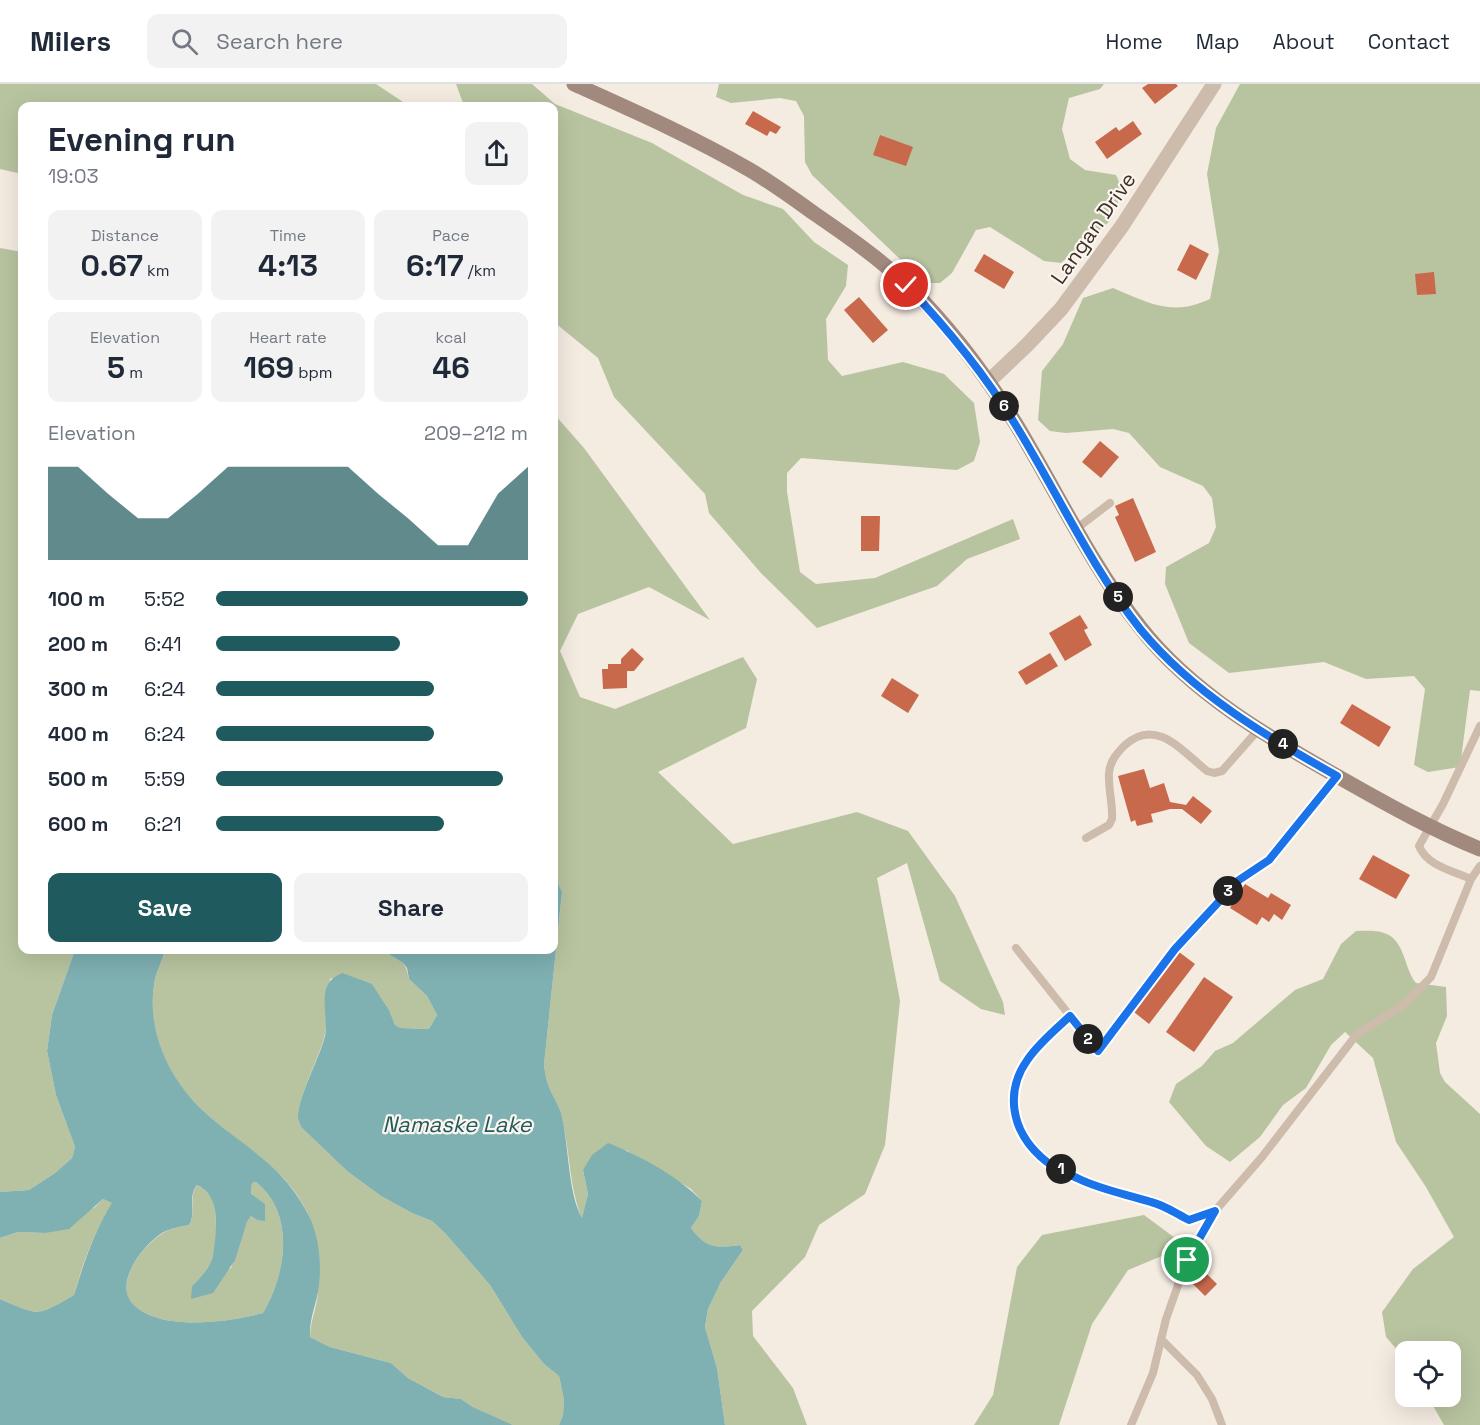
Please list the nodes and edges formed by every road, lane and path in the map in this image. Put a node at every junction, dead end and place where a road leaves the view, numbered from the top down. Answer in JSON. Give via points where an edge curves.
{"nodes":[{"id":1,"x":574,"y":84,"type":"edge"},
{"id":2,"x":1214,"y":84,"type":"edge"},
{"id":3,"x":988,"y":382,"type":"junction"},
{"id":4,"x":1110,"y":503,"type":"dead end"},
{"id":5,"x":1076,"y":529,"type":"junction"},
{"id":6,"x":1480,"y":726,"type":"edge"},
{"id":7,"x":1259,"y":729,"type":"junction"},
{"id":8,"x":1337,"y":776,"type":"junction"},
{"id":9,"x":1430,"y":826,"type":"junction"},
{"id":10,"x":1086,"y":838,"type":"dead end"},
{"id":11,"x":1480,"y":849,"type":"edge"},
{"id":12,"x":1480,"y":866,"type":"edge"},
{"id":13,"x":1471,"y":879,"type":"junction"},
{"id":14,"x":1016,"y":948,"type":"dead end"},
{"id":15,"x":1070,"y":1016,"type":"junction"},
{"id":16,"x":1215,"y":1211,"type":"junction"},
{"id":17,"x":1161,"y":1339,"type":"junction"},
{"id":18,"x":1139,"y":1407,"type":"junction"},
{"id":19,"x":1131,"y":1425,"type":"edge"},
{"id":20,"x":1138,"y":1425,"type":"edge"},
{"id":21,"x":1222,"y":1425,"type":"edge"}],
"edges":[{"from":1,"to":3,"type":"main road","via":[[715,150],[839,230],[906,285],[962,346]]},
{"from":2,"to":3,"type":"street","name":"Langan Drive","via":[[1122,226],[1067,301]]},
{"from":3,"to":5,"type":"main road"},
{"from":4,"to":5,"type":"lane"},
{"from":5,"to":7,"type":"main road","via":[[1124,606],[1166,658]]},
{"from":6,"to":9,"type":"lane"},
{"from":7,"to":8,"type":"main road"},
{"from":7,"to":10,"type":"lane","via":[[1222,771],[1214,773],[1161,735],[1144,734],[1131,740],[1112,761],[1109,771],[1112,819],[1109,825]]},
{"from":8,"to":9,"type":"main road"},
{"from":8,"to":15,"type":"lane","via":[[1269,860],[1239,880],[1175,949],[1098,1051]]},
{"from":9,"to":11,"type":"main road"},
{"from":9,"to":13,"type":"lane","via":[[1419,846],[1422,855]]},
{"from":12,"to":13,"type":"lane"},
{"from":13,"to":16,"type":"lane","via":[[1431,977],[1404,1005],[1357,1034],[1262,1158]]},
{"from":14,"to":15,"type":"lane"},
{"from":15,"to":16,"type":"lane","via":[[1028,1058],[1018,1076],[1015,1116],[1021,1135],[1042,1158],[1078,1179],[1153,1202],[1189,1220]]},
{"from":16,"to":17,"type":"lane","via":[[1187,1260]]},
{"from":17,"to":18,"type":"lane"},
{"from":17,"to":21,"type":"lane","via":[[1197,1375]]},
{"from":18,"to":19,"type":"lane"},
{"from":18,"to":20,"type":"lane"}]}
